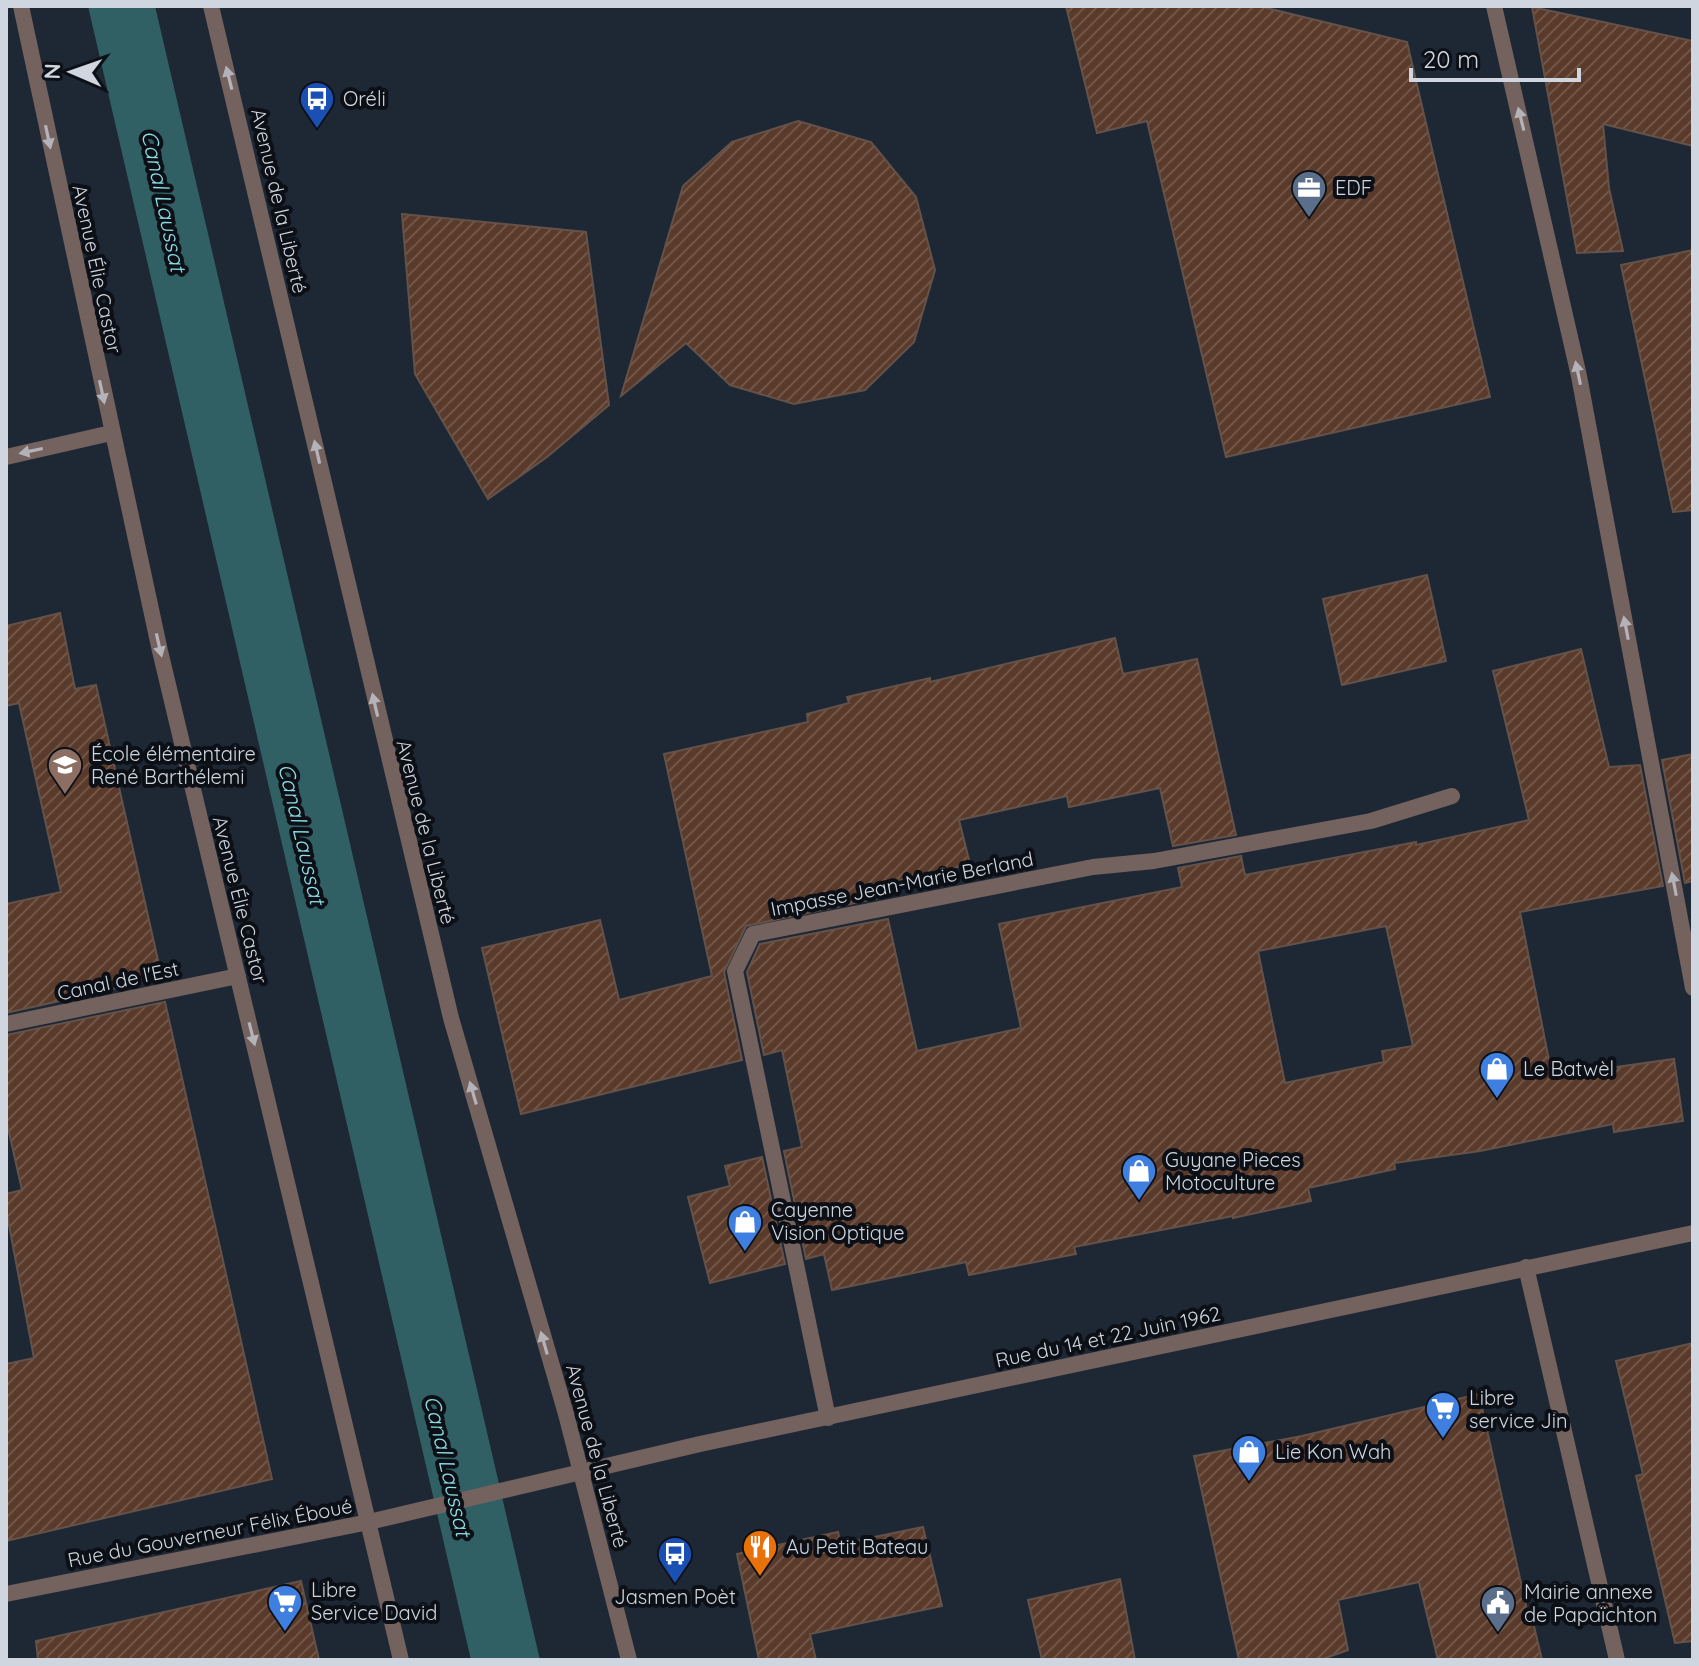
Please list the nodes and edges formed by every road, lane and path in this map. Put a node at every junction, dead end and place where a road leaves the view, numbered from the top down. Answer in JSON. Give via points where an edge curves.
{"nodes":[{"id":1,"x":21,"y":6,"type":"edge"},
{"id":2,"x":211,"y":6,"type":"edge"},
{"id":3,"x":1494,"y":6,"type":"edge"},
{"id":4,"x":111,"y":433,"type":"junction"},
{"id":5,"x":6,"y":457,"type":"edge"},
{"id":6,"x":1452,"y":796,"type":"dead end"},
{"id":7,"x":238,"y":976,"type":"junction"},
{"id":8,"x":1693,"y":988,"type":"edge"},
{"id":9,"x":6,"y":1024,"type":"edge"},
{"id":10,"x":1693,"y":1233,"type":"edge"},
{"id":11,"x":1526,"y":1267,"type":"junction"},
{"id":12,"x":828,"y":1418,"type":"junction"},
{"id":13,"x":581,"y":1472,"type":"junction"},
{"id":14,"x":531,"y":1484,"type":"joint"},
{"id":15,"x":369,"y":1522,"type":"junction"},
{"id":16,"x":6,"y":1594,"type":"edge"},
{"id":17,"x":401,"y":1660,"type":"edge"},
{"id":18,"x":629,"y":1660,"type":"edge"},
{"id":19,"x":1617,"y":1660,"type":"edge"}],
"edges":[{"from":1,"to":4,"type":"street","name":"Avenue Élie Castor","one_way":true},
{"from":13,"to":2,"type":"street","name":"Avenue de la Liberté","one_way":true,"via":[[451,1018]]},
{"from":8,"to":3,"type":"street","one_way":true,"via":[[1579,376]]},
{"from":4,"to":5,"type":"street","one_way":true},
{"from":4,"to":7,"type":"street","name":"Avenue Élie Castor","one_way":true},
{"from":6,"to":12,"type":"street","name":"Impasse Jean-Marie Berland","via":[[1371,821],[1154,861],[1093,867],[753,934],[735,971]]},
{"from":7,"to":9,"type":"street","name":"Canal de l'Est"},
{"from":7,"to":15,"type":"street","name":"Avenue Élie Castor","one_way":true},
{"from":10,"to":11,"type":"street","name":"Rue du 14 et 22 Juin 1962"},
{"from":11,"to":12,"type":"street","name":"Rue du 14 et 22 Juin 1962"},
{"from":11,"to":19,"type":"street"},
{"from":12,"to":13,"type":"street","name":"Rue du 14 et 22 Juin 1962"},
{"from":13,"to":14,"type":"street","name":"Rue du 14 et 22 Juin 1962"},
{"from":13,"to":18,"type":"street","name":"Avenue de la Liberté"},
{"from":14,"to":15,"type":"street","name":"Rue du Gouverneur Félix Éboué"},
{"from":15,"to":16,"type":"street","name":"Rue du Gouverneur Félix Éboué"},
{"from":15,"to":17,"type":"street","name":"Avenue Élie Castor"}]}
